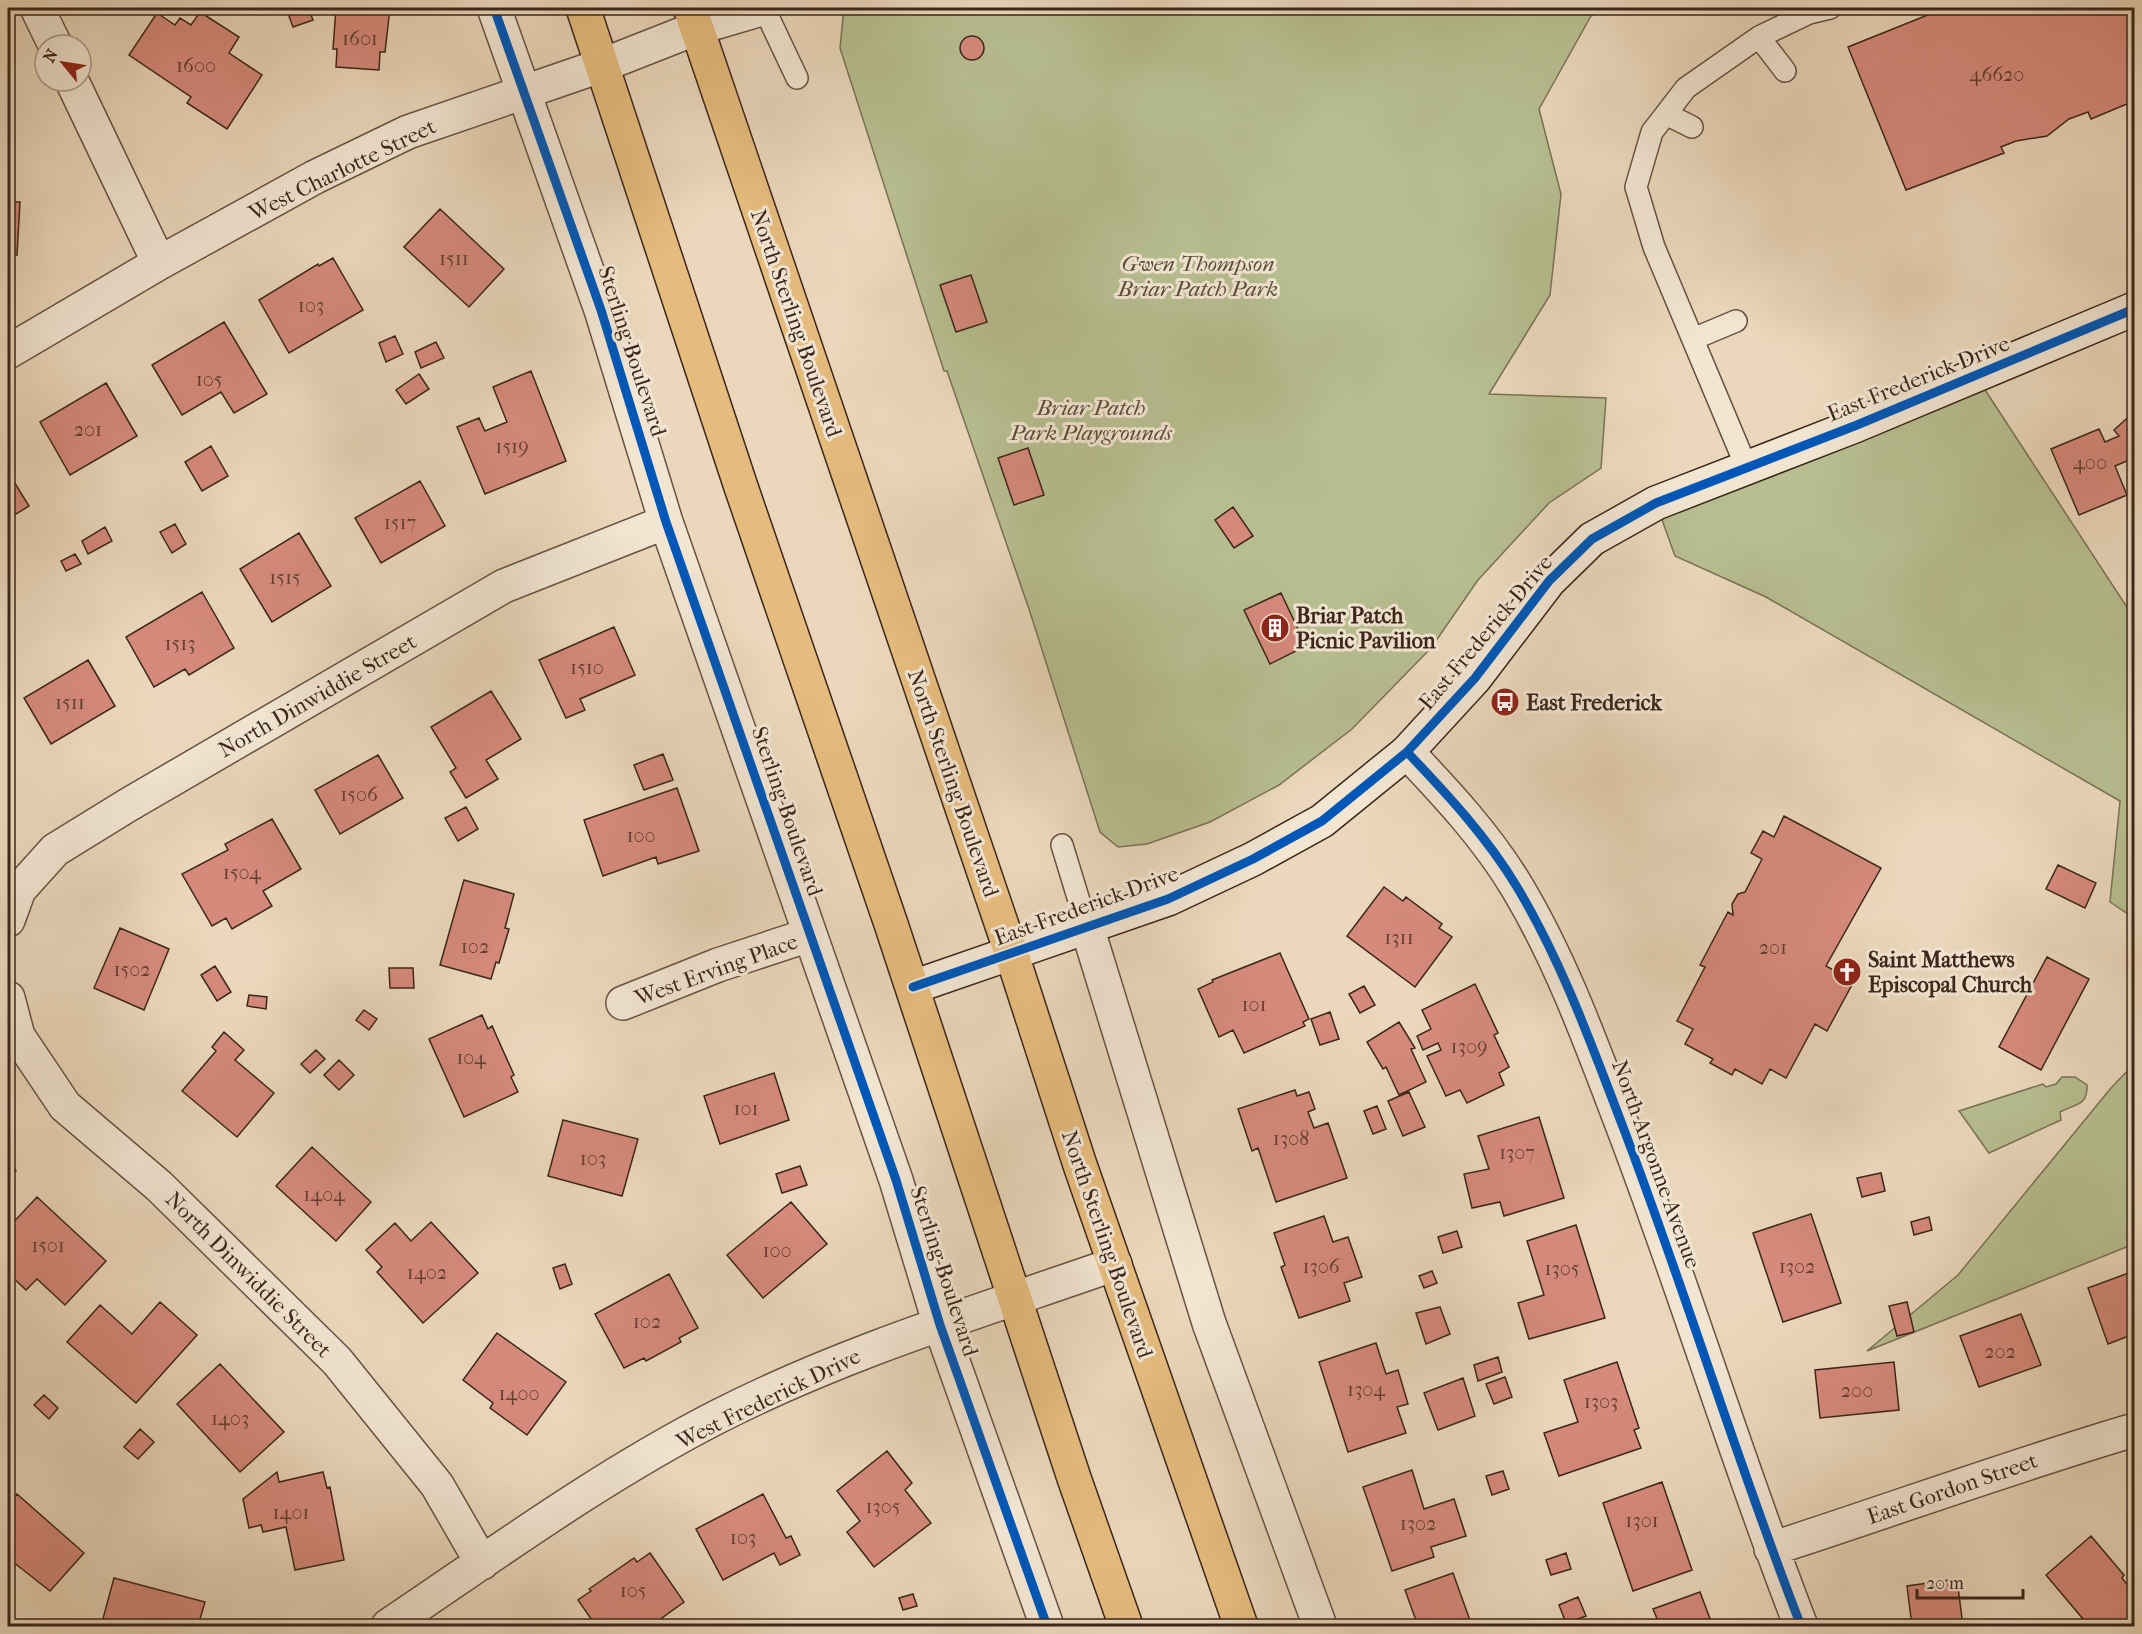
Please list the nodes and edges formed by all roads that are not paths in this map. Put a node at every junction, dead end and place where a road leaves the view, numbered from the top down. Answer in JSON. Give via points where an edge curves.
{"nodes":[{"id":1,"x":37,"y":8,"type":"edge"},
{"id":2,"x":494,"y":8,"type":"edge"},
{"id":3,"x":583,"y":8,"type":"edge"},
{"id":4,"x":764,"y":8,"type":"edge"},
{"id":5,"x":1830,"y":8,"type":"edge"},
{"id":6,"x":694,"y":18,"type":"edge"},
{"id":7,"x":49,"y":33,"type":"edge"},
{"id":8,"x":1759,"y":37,"type":"junction"},
{"id":9,"x":603,"y":65,"type":"junction"},
{"id":10,"x":1785,"y":71,"type":"dead end"},
{"id":11,"x":797,"y":78,"type":"dead end"},
{"id":12,"x":78,"y":93,"type":"edge"},
{"id":13,"x":525,"y":93,"type":"junction"},
{"id":14,"x":1666,"y":114,"type":"junction"},
{"id":15,"x":1692,"y":127,"type":"dead end"},
{"id":16,"x":159,"y":263,"type":"junction"},
{"id":17,"x":2134,"y":309,"type":"edge"},
{"id":18,"x":1736,"y":321,"type":"dead end"},
{"id":19,"x":1693,"y":339,"type":"junction"},
{"id":20,"x":8,"y":352,"type":"edge"},
{"id":21,"x":1746,"y":466,"type":"junction"},
{"id":22,"x":666,"y":522,"type":"junction"},
{"id":23,"x":1407,"y":752,"type":"junction"},
{"id":24,"x":1062,"y":845,"type":"dead end"},
{"id":25,"x":8,"y":920,"type":"edge"},
{"id":26,"x":1087,"y":927,"type":"junction"},
{"id":27,"x":809,"y":935,"type":"junction"},
{"id":28,"x":1011,"y":952,"type":"junction"},
{"id":29,"x":913,"y":987,"type":"junction"},
{"id":30,"x":8,"y":998,"type":"edge"},
{"id":31,"x":623,"y":1003,"type":"dead end"},
{"id":32,"x":1115,"y":1264,"type":"junction"},
{"id":33,"x":1015,"y":1299,"type":"junction"},
{"id":34,"x":940,"y":1325,"type":"junction"},
{"id":35,"x":2134,"y":1430,"type":"edge"},
{"id":36,"x":1771,"y":1549,"type":"junction"},
{"id":37,"x":482,"y":1563,"type":"junction"},
{"id":38,"x":388,"y":1626,"type":"edge"},
{"id":39,"x":1047,"y":1626,"type":"edge"},
{"id":40,"x":1126,"y":1626,"type":"edge"},
{"id":41,"x":1241,"y":1626,"type":"edge"},
{"id":42,"x":1320,"y":1626,"type":"edge"},
{"id":43,"x":1801,"y":1626,"type":"edge"}],
"edges":[{"from":1,"to":7,"type":"street"},
{"from":2,"to":13,"type":"street","name":"Sterling Boulevard"},
{"from":3,"to":9,"type":"main road"},
{"from":4,"to":6,"type":"street","name":"West Charlotte Street"},
{"from":4,"to":11,"type":"lane"},
{"from":5,"to":8,"type":"lane","via":[[1809,12]]},
{"from":6,"to":9,"type":"street","name":"West Charlotte Street"},
{"from":6,"to":28,"type":"main road","name":"North Sterling Boulevard"},
{"from":8,"to":10,"type":"lane"},
{"from":8,"to":14,"type":"lane","via":[[1686,88]]},
{"from":9,"to":13,"type":"street","name":"West Charlotte Street"},
{"from":9,"to":29,"type":"main road","via":[[744,498]]},
{"from":12,"to":16,"type":"street"},
{"from":13,"to":16,"type":"street","name":"West Charlotte Street","via":[[408,132],[315,177]]},
{"from":13,"to":22,"type":"street","name":"Sterling Boulevard","via":[[601,310]]},
{"from":14,"to":15,"type":"lane"},
{"from":14,"to":19,"type":"lane","via":[[1652,132],[1636,187],[1654,247]]},
{"from":16,"to":20,"type":"street","name":"West Charlotte Street"},
{"from":17,"to":21,"type":"street","name":"East Frederick Drive","via":[[1857,425]]},
{"from":18,"to":19,"type":"lane"},
{"from":19,"to":21,"type":"lane"},
{"from":21,"to":23,"type":"street","name":"East Frederick Drive","via":[[1656,503],[1592,539],[1549,581],[1471,684]]},
{"from":22,"to":25,"type":"street","name":"North Dinwiddie Street","via":[[504,586],[128,805],[55,850],[19,891]]},
{"from":22,"to":27,"type":"street","name":"Sterling Boulevard"},
{"from":23,"to":26,"type":"street","name":"East Frederick Drive","via":[[1322,821],[1253,859],[1168,899]]},
{"from":23,"to":36,"type":"street","name":"North Argonne Avenue","via":[[1479,832],[1548,942],[1597,1057],[1667,1245]]},
{"from":24,"to":26,"type":"lane"},
{"from":26,"to":28,"type":"street","name":"East Frederick Drive"},
{"from":26,"to":42,"type":"street","via":[[1209,1323]]},
{"from":27,"to":31,"type":"street","name":"West Erving Place","via":[[718,965]]},
{"from":27,"to":34,"type":"street","name":"Sterling Boulevard","via":[[896,1179]]},
{"from":28,"to":29,"type":"street","name":"East Frederick Drive"},
{"from":28,"to":32,"type":"main road","name":"North Sterling Boulevard"},
{"from":29,"to":33,"type":"main road"},
{"from":30,"to":37,"type":"street","name":"North Dinwiddie Street","via":[[18,1036],[65,1106],[175,1201],[337,1361],[437,1485]]},
{"from":32,"to":33,"type":"street","name":"West Frederick Drive"},
{"from":32,"to":41,"type":"main road","name":"North Sterling Boulevard"},
{"from":33,"to":34,"type":"street","name":"West Frederick Drive"},
{"from":33,"to":40,"type":"main road"},
{"from":34,"to":37,"type":"street","name":"West Frederick Drive","via":[[874,1347],[716,1418],[561,1510]]},
{"from":34,"to":39,"type":"street","name":"Sterling Boulevard"},
{"from":35,"to":36,"type":"street","name":"East Gordon Street"},
{"from":36,"to":43,"type":"street","name":"North Argonne Avenue"},
{"from":37,"to":38,"type":"street","name":"West Frederick Drive"}]}
